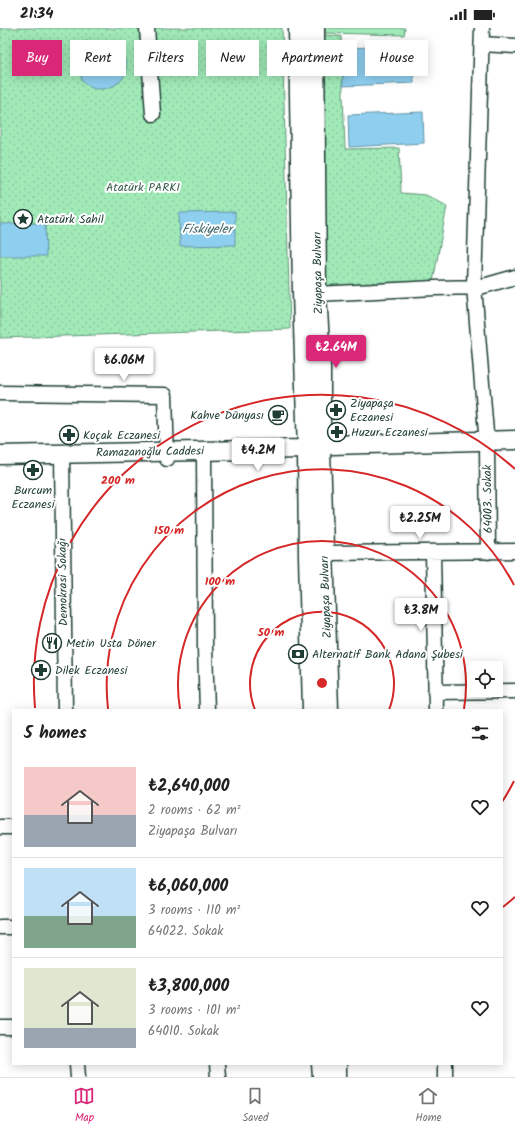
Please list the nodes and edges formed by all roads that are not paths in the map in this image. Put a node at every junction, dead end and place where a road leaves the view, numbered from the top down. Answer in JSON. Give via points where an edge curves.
{"nodes":[{"id":1,"x":147,"y":28,"type":"edge"},
{"id":2,"x":298,"y":28,"type":"edge"},
{"id":3,"x":315,"y":28,"type":"edge"},
{"id":4,"x":482,"y":28,"type":"edge"},
{"id":5,"x":482,"y":44,"type":"junction"},
{"id":6,"x":515,"y":46,"type":"edge"},
{"id":7,"x":153,"y":114,"type":"dead end"},
{"id":8,"x":515,"y":277,"type":"edge"},
{"id":9,"x":474,"y":286,"type":"junction"},
{"id":10,"x":317,"y":294,"type":"junction"},
{"id":11,"x":0,"y":393,"type":"edge"},
{"id":12,"x":515,"y":440,"type":"edge"},
{"id":13,"x":487,"y":445,"type":"junction"},
{"id":14,"x":515,"y":449,"type":"edge"},
{"id":15,"x":314,"y":451,"type":"junction"},
{"id":16,"x":204,"y":454,"type":"junction"},
{"id":17,"x":0,"y":455,"type":"edge"},
{"id":18,"x":167,"y":455,"type":"junction"},
{"id":19,"x":62,"y":457,"type":"junction"},
{"id":20,"x":0,"y":461,"type":"edge"},
{"id":21,"x":515,"y":551,"type":"edge"},
{"id":22,"x":488,"y":552,"type":"junction"},
{"id":23,"x":433,"y":553,"type":"junction"},
{"id":24,"x":325,"y":554,"type":"junction"},
{"id":25,"x":515,"y":691,"type":"edge"},
{"id":26,"x":436,"y":692,"type":"junction"},
{"id":27,"x":65,"y":709,"type":"edge"},
{"id":28,"x":207,"y":709,"type":"edge"},
{"id":29,"x":312,"y":709,"type":"edge"},
{"id":30,"x":329,"y":709,"type":"edge"},
{"id":31,"x":436,"y":709,"type":"edge"},
{"id":32,"x":0,"y":827,"type":"edge"},
{"id":33,"x":12,"y":827,"type":"edge"},
{"id":34,"x":0,"y":927,"type":"edge"},
{"id":35,"x":12,"y":927,"type":"edge"},
{"id":36,"x":0,"y":1027,"type":"edge"},
{"id":37,"x":12,"y":1027,"type":"edge"},
{"id":38,"x":77,"y":1065,"type":"edge"},
{"id":39,"x":217,"y":1065,"type":"edge"},
{"id":40,"x":321,"y":1065,"type":"edge"},
{"id":41,"x":337,"y":1065,"type":"edge"},
{"id":42,"x":445,"y":1065,"type":"edge"},
{"id":43,"x":78,"y":1077,"type":"edge"},
{"id":44,"x":218,"y":1077,"type":"edge"},
{"id":45,"x":322,"y":1077,"type":"edge"},
{"id":46,"x":337,"y":1077,"type":"edge"},
{"id":47,"x":445,"y":1077,"type":"edge"}],
"edges":[{"from":1,"to":7,"type":"street"},
{"from":2,"to":15,"type":"main road","name":"Ziyapaşa Bulvarı","via":[[302,293]]},
{"from":3,"to":10,"type":"main road","name":"Ziyapaşa Bulvarı"},
{"from":4,"to":5,"type":"street","name":"64003. Sokak"},
{"from":5,"to":6,"type":"street"},
{"from":5,"to":9,"type":"street","name":"64003. Sokak"},
{"from":8,"to":9,"type":"street","via":[[480,287]]},
{"from":9,"to":10,"type":"street"},
{"from":9,"to":13,"type":"street","name":"64003. Sokak"},
{"from":10,"to":15,"type":"main road","name":"Ziyapaşa Bulvarı","via":[[321,359]]},
{"from":11,"to":18,"type":"street","via":[[165,395]]},
{"from":12,"to":13,"type":"main road","name":"Ramazanoğlu Caddesi"},
{"from":13,"to":14,"type":"main road","name":"Ramazanoğlu Caddesi"},
{"from":13,"to":15,"type":"main road","name":"Ramazanoğlu Caddesi"},
{"from":13,"to":22,"type":"street","name":"64003. Sokak"},
{"from":15,"to":16,"type":"main road","name":"Ramazanoğlu Caddesi","via":[[300,449]]},
{"from":15,"to":24,"type":"main road","name":"Ziyapaşa Bulvarı"},
{"from":15,"to":29,"type":"main road","name":"Ziyapaşa Bulvarı","via":[[308,556]]},
{"from":16,"to":18,"type":"main road","name":"Ramazanoğlu Caddesi"},
{"from":16,"to":28,"type":"street"},
{"from":17,"to":19,"type":"main road","name":"Ramazanoğlu Caddesi"},
{"from":18,"to":19,"type":"main road","name":"Ramazanoğlu Caddesi"},
{"from":19,"to":20,"type":"main road","name":"Ramazanoğlu Caddesi"},
{"from":19,"to":27,"type":"street","name":"Demokrasi Sokağı"},
{"from":21,"to":22,"type":"street"},
{"from":22,"to":23,"type":"street"},
{"from":23,"to":24,"type":"street"},
{"from":23,"to":26,"type":"street"},
{"from":24,"to":30,"type":"main road","name":"Ziyapaşa Bulvarı"},
{"from":25,"to":26,"type":"street"},
{"from":26,"to":31,"type":"street"},
{"from":32,"to":33,"type":"street"},
{"from":34,"to":35,"type":"street"},
{"from":36,"to":37,"type":"street"},
{"from":38,"to":43,"type":"street"},
{"from":39,"to":44,"type":"street"},
{"from":40,"to":45,"type":"main road"},
{"from":41,"to":46,"type":"main road"},
{"from":42,"to":47,"type":"street"}]}
